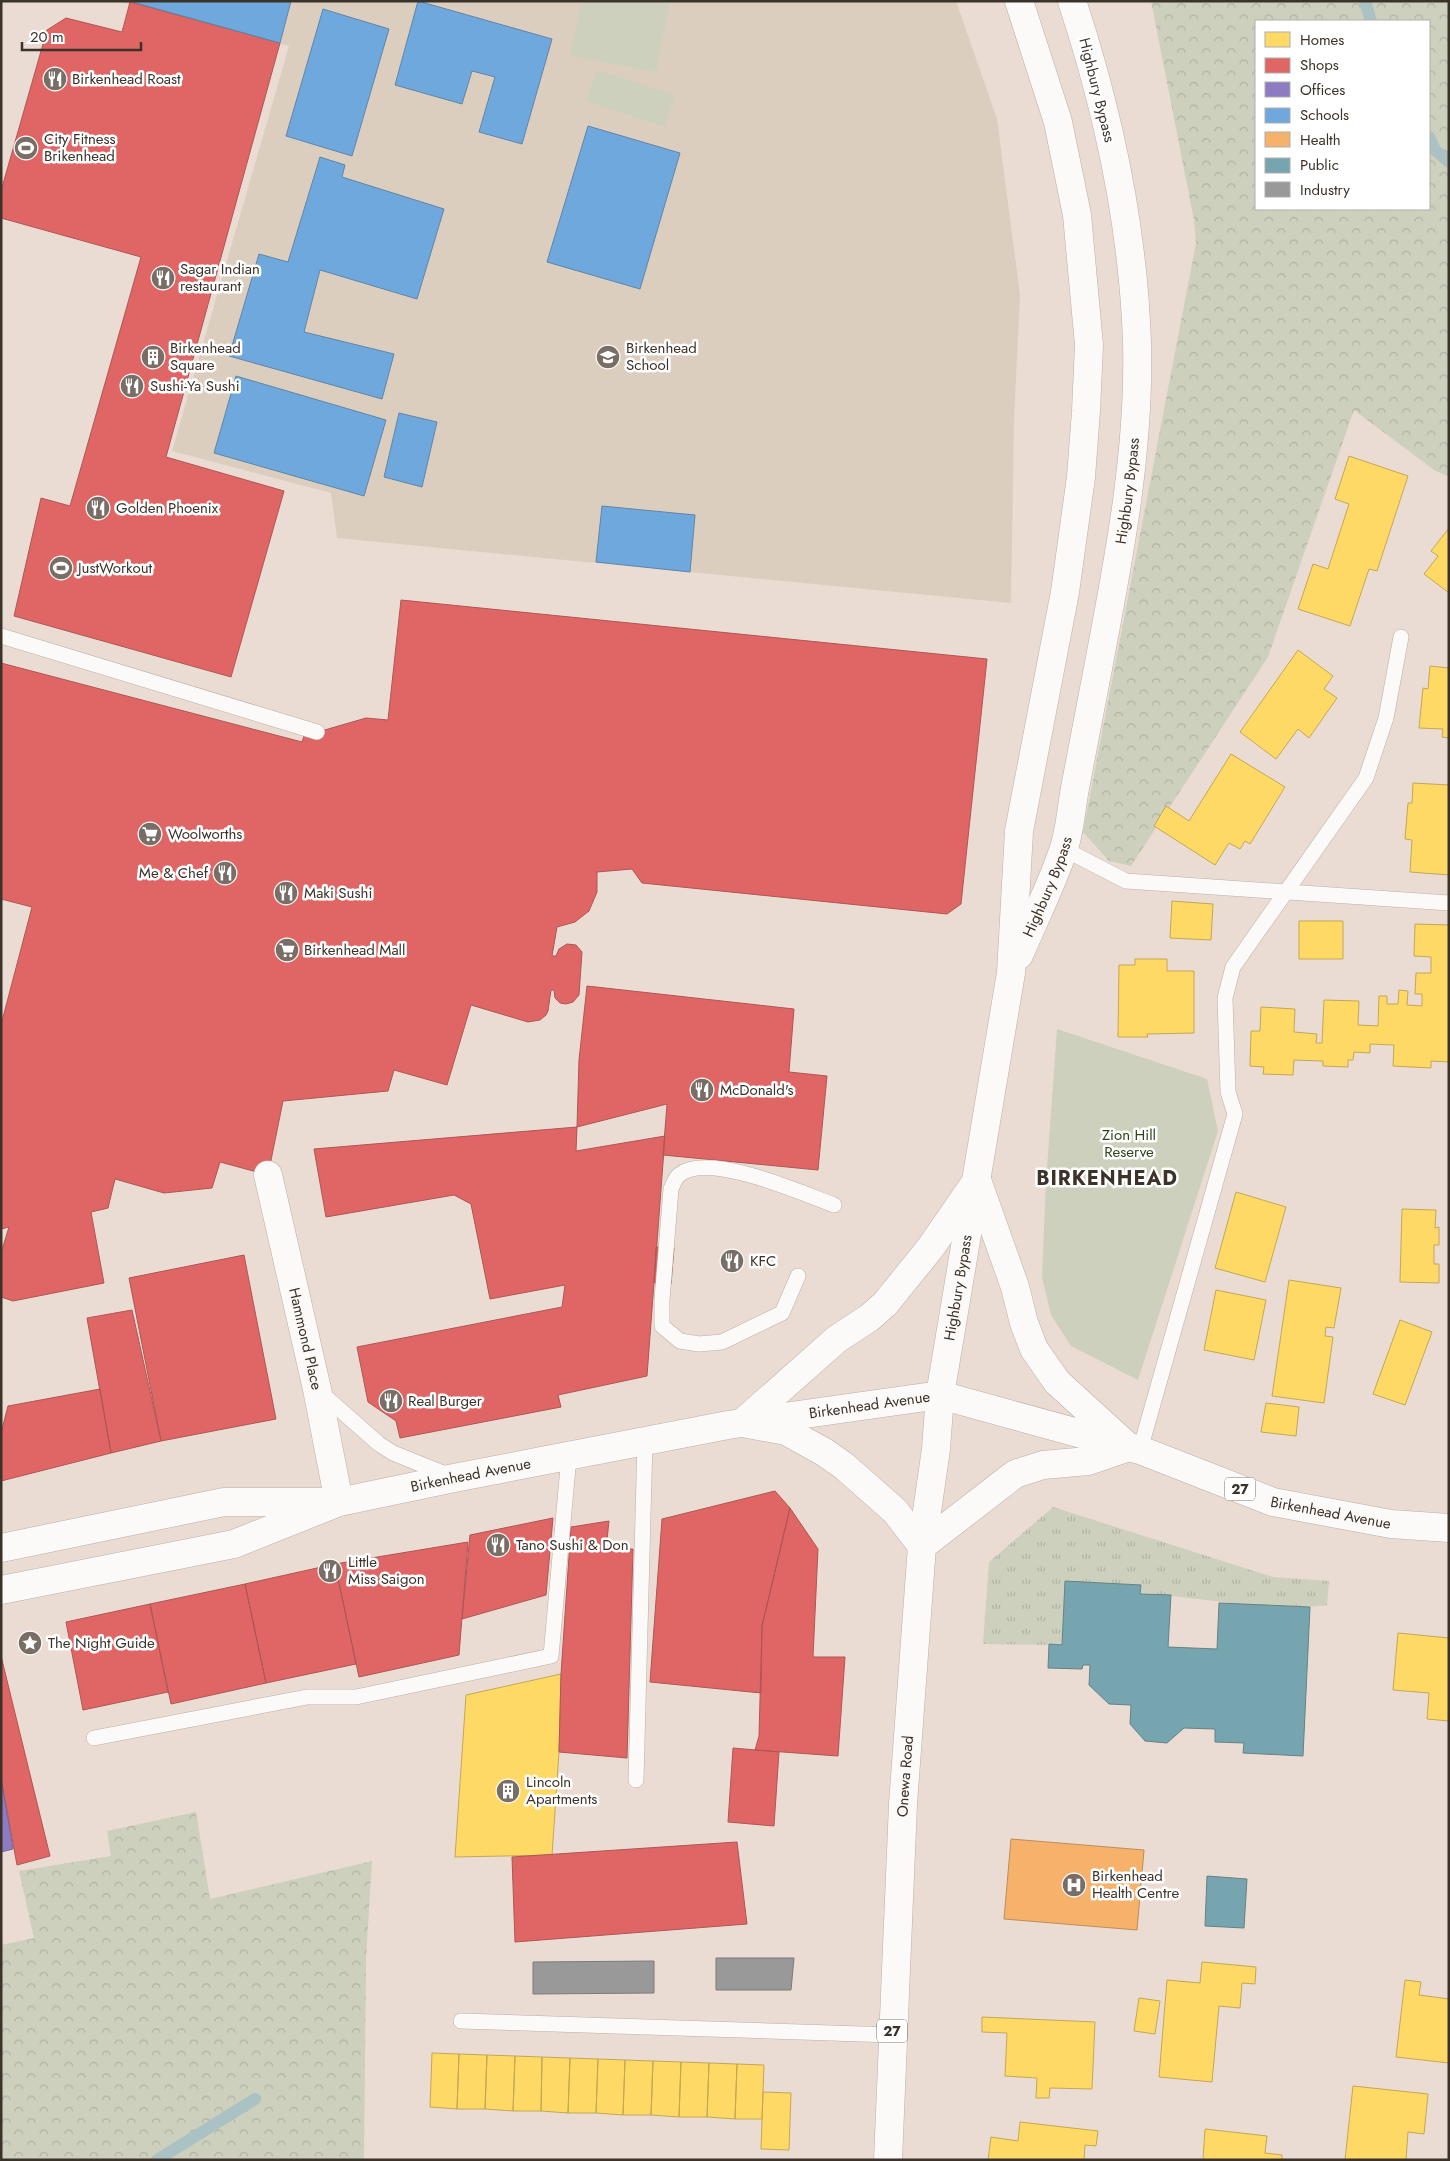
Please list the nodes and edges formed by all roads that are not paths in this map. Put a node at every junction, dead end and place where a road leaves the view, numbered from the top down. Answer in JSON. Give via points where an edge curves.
{"nodes":[{"id":1,"x":1019,"y":1,"type":"edge"},
{"id":2,"x":1072,"y":1,"type":"edge"},
{"id":3,"x":1,"y":636,"type":"edge"},
{"id":4,"x":1401,"y":637,"type":"dead end"},
{"id":5,"x":318,"y":732,"type":"dead end"},
{"id":6,"x":1064,"y":849,"type":"junction"},
{"id":7,"x":1286,"y":892,"type":"junction"},
{"id":8,"x":1449,"y":904,"type":"edge"},
{"id":9,"x":1011,"y":972,"type":"junction"},
{"id":10,"x":268,"y":1175,"type":"dead end"},
{"id":11,"x":977,"y":1180,"type":"junction"},
{"id":12,"x":834,"y":1205,"type":"dead end"},
{"id":13,"x":798,"y":1276,"type":"dead end"},
{"id":14,"x":317,"y":1389,"type":"junction"},
{"id":15,"x":940,"y":1395,"type":"junction"},
{"id":16,"x":742,"y":1423,"type":"junction"},
{"id":17,"x":645,"y":1441,"type":"junction"},
{"id":18,"x":1134,"y":1448,"type":"junction"},
{"id":19,"x":569,"y":1456,"type":"junction"},
{"id":20,"x":454,"y":1478,"type":"junction"},
{"id":21,"x":339,"y":1502,"type":"junction"},
{"id":22,"x":1449,"y":1528,"type":"edge"},
{"id":23,"x":922,"y":1546,"type":"junction"},
{"id":24,"x":1,"y":1548,"type":"edge"},
{"id":25,"x":1,"y":1590,"type":"edge"},
{"id":26,"x":94,"y":1738,"type":"dead end"},
{"id":27,"x":636,"y":1780,"type":"dead end"},
{"id":28,"x":461,"y":2021,"type":"dead end"},
{"id":29,"x":892,"y":2035,"type":"junction"},
{"id":30,"x":888,"y":2160,"type":"edge"}],
"edges":[{"from":1,"to":9,"type":"main road","name":"Highbury Bypass","via":[[1058,122],[1078,224],[1088,345],[1081,477],[1065,592],[1019,831]]},
{"from":2,"to":6,"type":"main road","name":"Highbury Bypass","via":[[1088,49],[1108,133],[1130,265],[1137,342],[1130,474],[1116,571]]},
{"from":3,"to":5,"type":"lane"},
{"from":4,"to":7,"type":"lane","via":[[1386,718],[1366,778]]},
{"from":6,"to":7,"type":"lane","via":[[1126,881]]},
{"from":6,"to":9,"type":"main road","name":"Highbury Bypass"},
{"from":7,"to":8,"type":"lane"},
{"from":7,"to":18,"type":"lane","via":[[1233,967],[1225,998],[1228,1092],[1235,1114]]},
{"from":9,"to":11,"type":"main road","name":"Highbury Bypass"},
{"from":10,"to":14,"type":"main road","name":"Hammond Place"},
{"from":11,"to":15,"type":"main road","name":"Highbury Bypass"},
{"from":11,"to":16,"type":"main road","via":[[885,1304],[837,1339]]},
{"from":11,"to":18,"type":"main road","via":[[1034,1349],[1058,1382]]},
{"from":12,"to":13,"type":"lane","via":[[744,1173],[701,1167],[679,1175],[671,1189],[662,1326],[680,1341],[699,1344],[722,1342],[782,1313]]},
{"from":14,"to":20,"type":"lane","via":[[379,1444]]},
{"from":14,"to":21,"type":"main road","name":"Hammond Place"},
{"from":15,"to":16,"type":"main road","name":"Birkenhead Avenue"},
{"from":15,"to":18,"type":"main road","name":"Birkenhead Avenue","number":"27"},
{"from":15,"to":23,"type":"main road","name":"Onewa Road","number":"27"},
{"from":16,"to":17,"type":"main road","name":"Birkenhead Avenue"},
{"from":16,"to":23,"type":"main road","via":[[786,1431],[824,1452],[896,1511]]},
{"from":17,"to":19,"type":"main road","name":"Birkenhead Avenue"},
{"from":17,"to":27,"type":"lane"},
{"from":18,"to":22,"type":"main road","name":"Birkenhead Avenue","number":"27","via":[[1273,1502],[1392,1524]]},
{"from":18,"to":23,"type":"main road","via":[[1088,1461],[1043,1465],[1015,1474]]},
{"from":19,"to":20,"type":"main road","name":"Birkenhead Avenue"},
{"from":19,"to":26,"type":"lane","via":[[552,1656],[356,1697],[306,1697]]},
{"from":20,"to":21,"type":"main road","name":"Birkenhead Avenue"},
{"from":21,"to":24,"type":"main road","name":"Birkenhead Avenue","via":[[224,1502]]},
{"from":21,"to":25,"type":"main road","name":"Birkenhead Avenue","via":[[234,1544]]},
{"from":23,"to":29,"type":"main road","name":"Onewa Road","number":"27","via":[[903,1804]]},
{"from":28,"to":29,"type":"lane"},
{"from":29,"to":30,"type":"main road","name":"Onewa Road","number":"27"}]}
